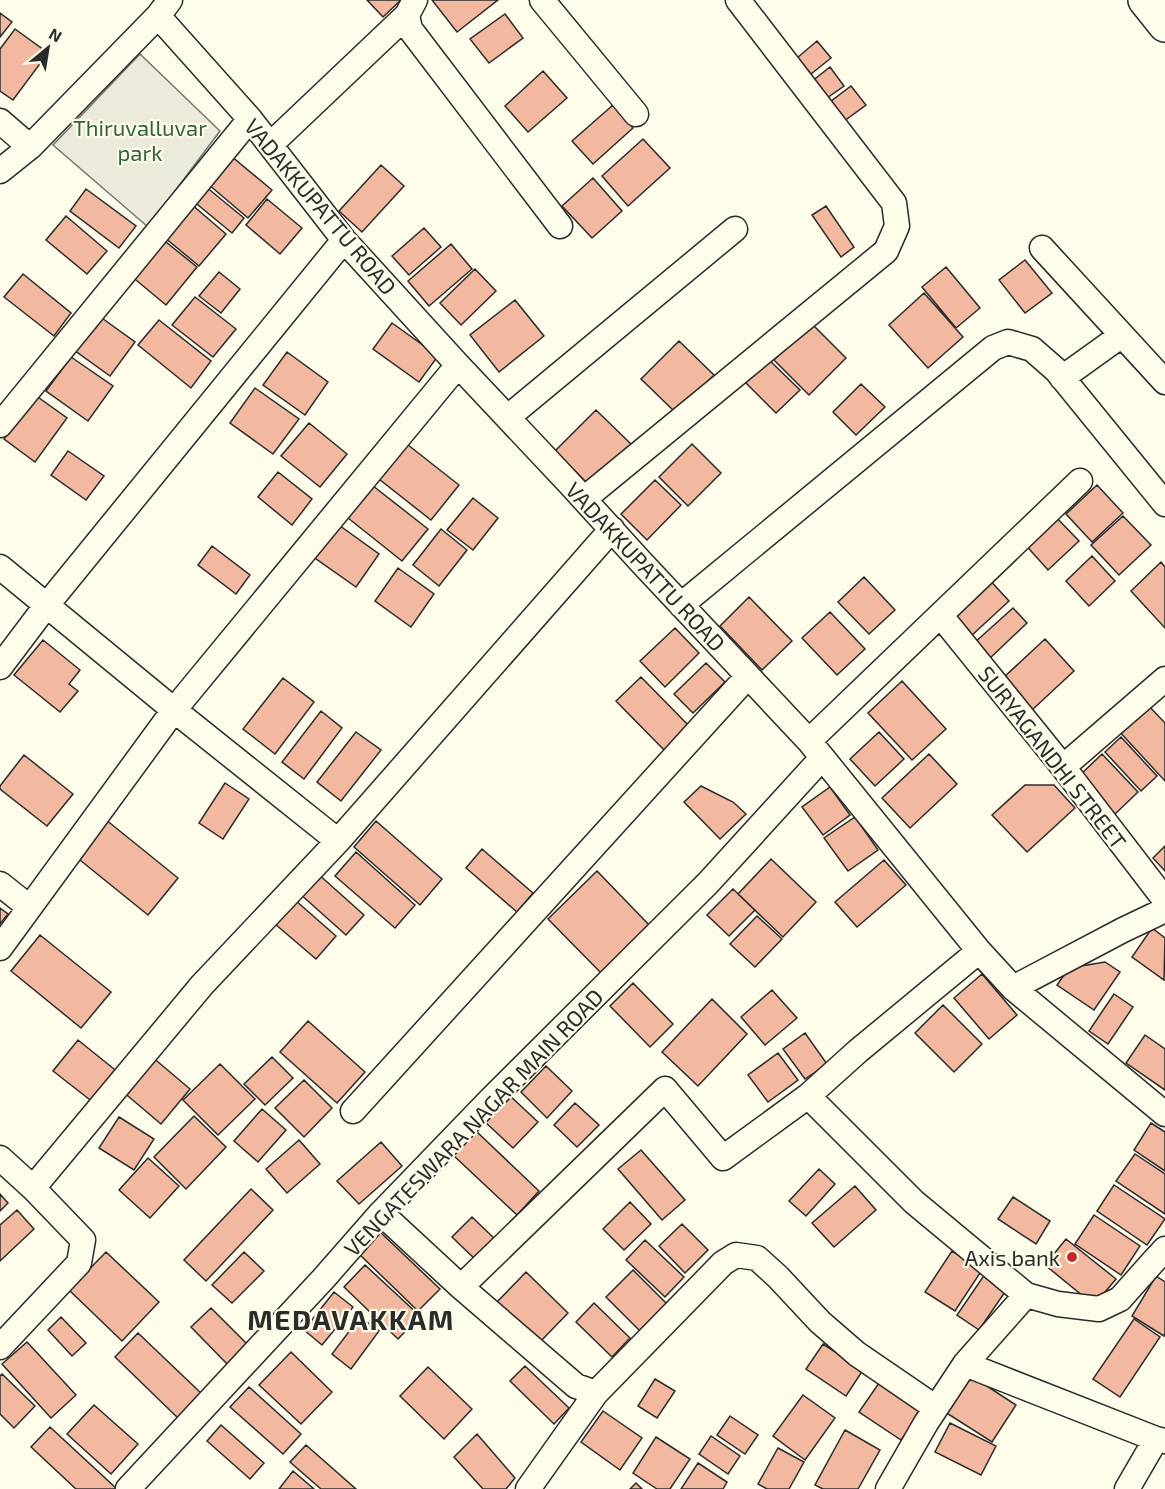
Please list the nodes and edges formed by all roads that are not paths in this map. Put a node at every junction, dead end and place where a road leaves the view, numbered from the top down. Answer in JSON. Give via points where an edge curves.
{"nodes":[{"id":1,"x":542,"y":0,"type":"edge"},
{"id":2,"x":738,"y":0,"type":"edge"},
{"id":3,"x":164,"y":8,"type":"edge"},
{"id":4,"x":411,"y":8,"type":"edge"},
{"id":5,"x":636,"y":114,"type":"dead end"},
{"id":6,"x":250,"y":119,"type":"junction"},
{"id":7,"x":0,"y":121,"type":"edge"},
{"id":8,"x":270,"y":145,"type":"junction"},
{"id":9,"x":30,"y":147,"type":"junction"},
{"id":10,"x":0,"y":171,"type":"edge"},
{"id":11,"x":560,"y":226,"type":"dead end"},
{"id":12,"x":735,"y":229,"type":"dead end"},
{"id":13,"x":344,"y":240,"type":"junction"},
{"id":14,"x":1042,"y":248,"type":"dead end"},
{"id":15,"x":1122,"y":335,"type":"junction"},
{"id":16,"x":458,"y":365,"type":"junction"},
{"id":17,"x":1062,"y":378,"type":"junction"},
{"id":18,"x":1165,"y":382,"type":"edge"},
{"id":19,"x":508,"y":417,"type":"junction"},
{"id":20,"x":0,"y":425,"type":"edge"},
{"id":21,"x":1080,"y":481,"type":"dead end"},
{"id":22,"x":584,"y":499,"type":"junction"},
{"id":23,"x":1165,"y":504,"type":"edge"},
{"id":24,"x":612,"y":529,"type":"junction"},
{"id":25,"x":0,"y":567,"type":"edge"},
{"id":26,"x":681,"y":605,"type":"junction"},
{"id":27,"x":46,"y":606,"type":"junction"},
{"id":28,"x":941,"y":616,"type":"junction"},
{"id":29,"x":0,"y":667,"type":"edge"},
{"id":30,"x":748,"y":676,"type":"junction"},
{"id":31,"x":1165,"y":679,"type":"edge"},
{"id":32,"x":174,"y":710,"type":"junction"},
{"id":33,"x":815,"y":749,"type":"junction"},
{"id":34,"x":1063,"y":767,"type":"junction"},
{"id":35,"x":338,"y":841,"type":"junction"},
{"id":36,"x":0,"y":884,"type":"edge"},
{"id":37,"x":1165,"y":900,"type":"edge"},
{"id":38,"x":29,"y":907,"type":"junction"},
{"id":39,"x":1165,"y":910,"type":"edge"},
{"id":40,"x":0,"y":948,"type":"edge"},
{"id":41,"x":979,"y":951,"type":"junction"},
{"id":42,"x":1013,"y":988,"type":"junction"},
{"id":43,"x":808,"y":1096,"type":"junction"},
{"id":44,"x":352,"y":1111,"type":"dead end"},
{"id":45,"x":1165,"y":1114,"type":"edge"},
{"id":46,"x":0,"y":1158,"type":"edge"},
{"id":47,"x":33,"y":1188,"type":"junction"},
{"id":48,"x":381,"y":1213,"type":"junction"},
{"id":49,"x":1161,"y":1261,"type":"edge"},
{"id":50,"x":461,"y":1287,"type":"junction"},
{"id":51,"x":1026,"y":1295,"type":"junction"},
{"id":52,"x":0,"y":1347,"type":"edge"},
{"id":53,"x":965,"y":1364,"type":"junction"},
{"id":54,"x":596,"y":1393,"type":"junction"},
{"id":55,"x":936,"y":1408,"type":"junction"},
{"id":56,"x":1160,"y":1440,"type":"edge"},
{"id":57,"x":128,"y":1489,"type":"edge"},
{"id":58,"x":528,"y":1489,"type":"edge"},
{"id":59,"x":888,"y":1489,"type":"edge"},
{"id":60,"x":1127,"y":1489,"type":"edge"}],
"edges":[{"from":1,"to":5,"type":"street"},
{"from":2,"to":22,"type":"street","via":[[894,203],[897,226],[886,251]]},
{"from":3,"to":6,"type":"street","name":"VADAKKUPATTU ROAD"},
{"from":3,"to":9,"type":"street"},
{"from":4,"to":8,"type":"street"},
{"from":4,"to":11,"type":"street","via":[[410,29]]},
{"from":6,"to":8,"type":"street","name":"VADAKKUPATTU ROAD"},
{"from":6,"to":20,"type":"street"},
{"from":7,"to":9,"type":"street"},
{"from":8,"to":13,"type":"street","name":"VADAKKUPATTU ROAD"},
{"from":9,"to":10,"type":"street"},
{"from":12,"to":19,"type":"street"},
{"from":13,"to":16,"type":"street","name":"VADAKKUPATTU ROAD"},
{"from":13,"to":27,"type":"street"},
{"from":14,"to":15,"type":"street"},
{"from":15,"to":17,"type":"street"},
{"from":15,"to":18,"type":"street"},
{"from":16,"to":19,"type":"street","name":"VADAKKUPATTU ROAD"},
{"from":16,"to":32,"type":"street"},
{"from":17,"to":23,"type":"street"},
{"from":17,"to":26,"type":"street","via":[[1032,349],[1008,342],[993,348]]},
{"from":19,"to":22,"type":"street","name":"VADAKKUPATTU ROAD"},
{"from":21,"to":28,"type":"street","name":"VENGATESWARA NAGAR MAIN ROAD"},
{"from":22,"to":24,"type":"street","name":"VADAKKUPATTU ROAD"},
{"from":24,"to":26,"type":"street","name":"VADAKKUPATTU ROAD"},
{"from":24,"to":35,"type":"street"},
{"from":25,"to":27,"type":"street"},
{"from":26,"to":30,"type":"street","name":"VADAKKUPATTU ROAD"},
{"from":27,"to":29,"type":"street"},
{"from":27,"to":32,"type":"street"},
{"from":28,"to":33,"type":"street","name":"VENGATESWARA NAGAR MAIN ROAD"},
{"from":28,"to":34,"type":"street","name":"SURYAGANDHI STREET"},
{"from":30,"to":33,"type":"street","name":"VADAKKUPATTU ROAD"},
{"from":30,"to":44,"type":"street"},
{"from":31,"to":34,"type":"street"},
{"from":32,"to":35,"type":"street"},
{"from":32,"to":38,"type":"street"},
{"from":33,"to":41,"type":"street","name":"VADAKKUPATTU ROAD"},
{"from":33,"to":48,"type":"street","name":"VENGATESWARA NAGAR MAIN ROAD","via":[[708,883]]},
{"from":34,"to":37,"type":"street","name":"SURYAGANDHI STREET"},
{"from":35,"to":47,"type":"street","via":[[202,985]]},
{"from":36,"to":38,"type":"street"},
{"from":38,"to":40,"type":"street"},
{"from":39,"to":42,"type":"street"},
{"from":41,"to":42,"type":"street","name":"VADAKKUPATTU ROAD"},
{"from":41,"to":43,"type":"street"},
{"from":42,"to":45,"type":"street","name":"VADAKKUPATTU ROAD"},
{"from":43,"to":50,"type":"street","via":[[723,1158],[665,1089]]},
{"from":43,"to":51,"type":"street","via":[[914,1202]]},
{"from":46,"to":47,"type":"street"},
{"from":47,"to":52,"type":"street","via":[[83,1240],[79,1263]]},
{"from":48,"to":50,"type":"street"},
{"from":48,"to":57,"type":"street","name":"VENGATESWARA NAGAR MAIN ROAD"},
{"from":49,"to":51,"type":"street","via":[[1119,1299],[1099,1309]]},
{"from":50,"to":54,"type":"street","via":[[576,1386]]},
{"from":51,"to":53,"type":"street"},
{"from":53,"to":55,"type":"street"},
{"from":53,"to":56,"type":"street"},
{"from":54,"to":55,"type":"street","via":[[723,1263],[736,1255],[757,1258],[857,1354]]},
{"from":54,"to":58,"type":"street"},
{"from":55,"to":59,"type":"street"},
{"from":56,"to":60,"type":"street"}]}
